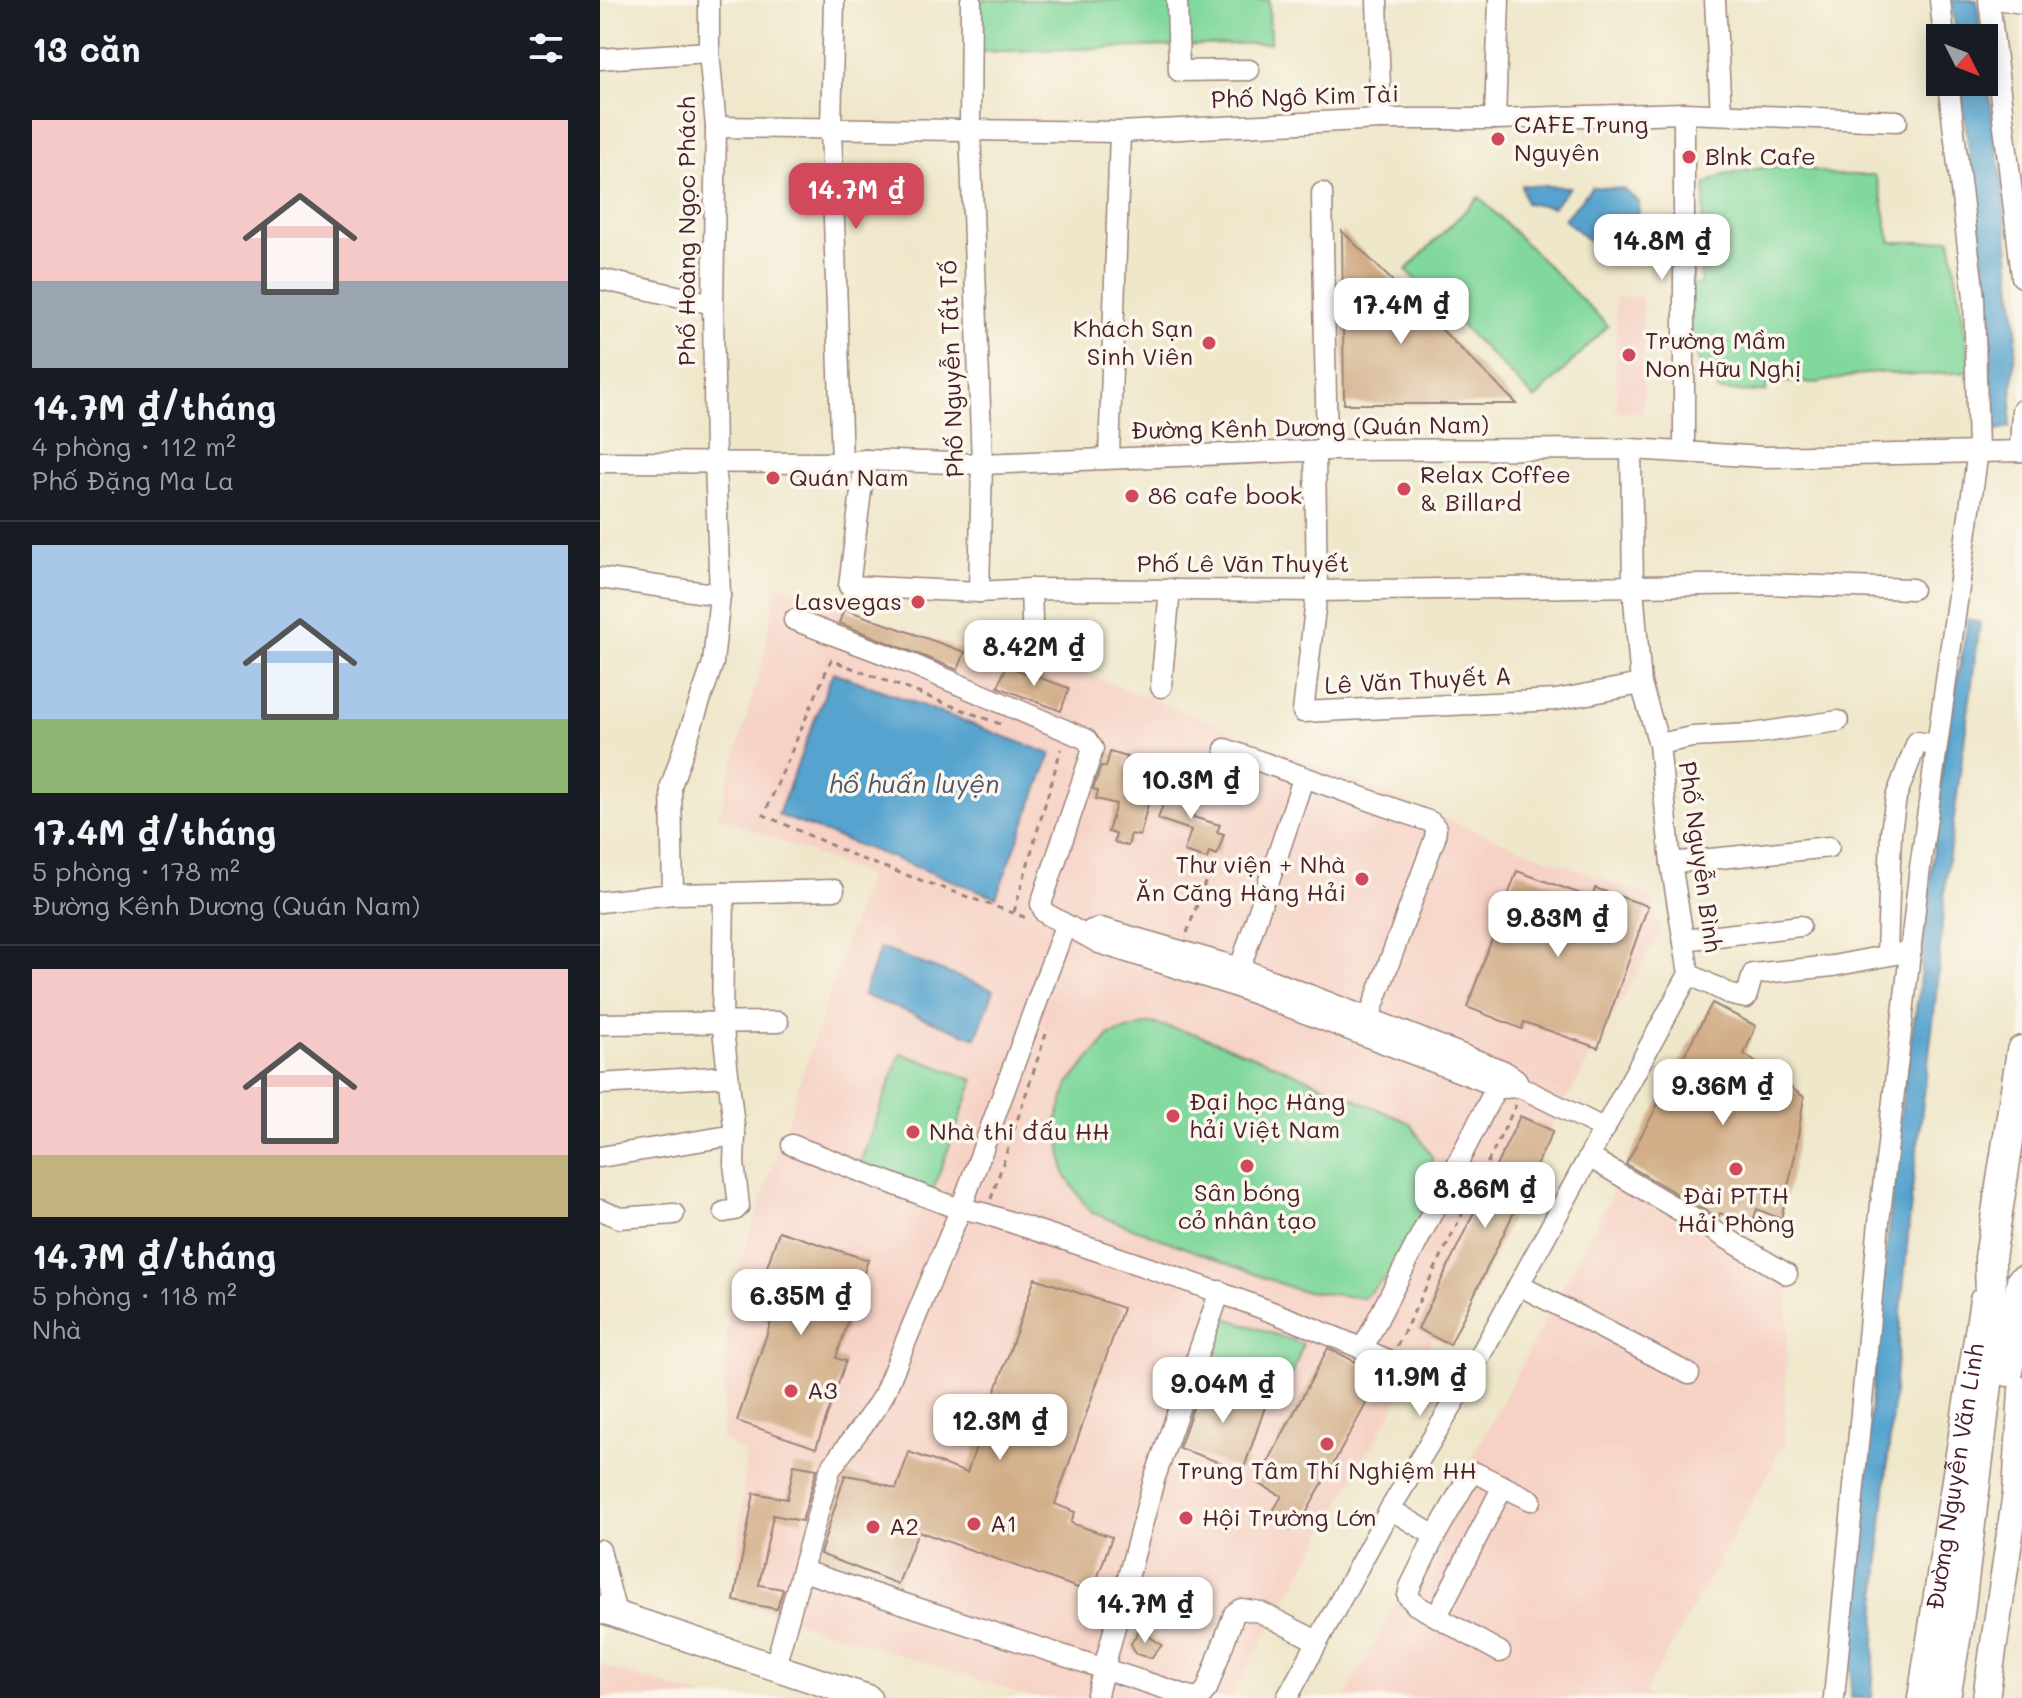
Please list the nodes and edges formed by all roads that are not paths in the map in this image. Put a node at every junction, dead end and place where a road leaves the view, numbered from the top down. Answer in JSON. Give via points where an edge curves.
{"nodes":[{"id":1,"x":709,"y":0,"type":"edge"},
{"id":2,"x":834,"y":0,"type":"edge"},
{"id":3,"x":971,"y":0,"type":"edge"},
{"id":4,"x":1177,"y":0,"type":"edge"},
{"id":5,"x":1377,"y":0,"type":"edge"},
{"id":6,"x":1499,"y":0,"type":"edge"},
{"id":7,"x":1715,"y":0,"type":"edge"},
{"id":8,"x":1940,"y":0,"type":"edge"},
{"id":9,"x":1989,"y":0,"type":"edge"},
{"id":10,"x":2003,"y":0,"type":"edge"},
{"id":11,"x":2022,"y":3,"type":"edge"},
{"id":12,"x":1943,"y":24,"type":"edge"},
{"id":13,"x":709,"y":52,"type":"junction"},
{"id":14,"x":600,"y":59,"type":"edge"},
{"id":15,"x":1249,"y":70,"type":"dead end"},
{"id":16,"x":1950,"y":96,"type":"edge"},
{"id":17,"x":1684,"y":113,"type":"junction"},
{"id":18,"x":1721,"y":114,"type":"junction"},
{"id":19,"x":1381,"y":119,"type":"junction"},
{"id":20,"x":1495,"y":119,"type":"junction"},
{"id":21,"x":1897,"y":121,"type":"dead end"},
{"id":22,"x":716,"y":127,"type":"junction"},
{"id":23,"x":831,"y":128,"type":"junction"},
{"id":24,"x":970,"y":128,"type":"junction"},
{"id":25,"x":1120,"y":132,"type":"junction"},
{"id":26,"x":1322,"y":193,"type":"dead end"},
{"id":27,"x":2022,"y":277,"type":"edge"},
{"id":28,"x":600,"y":279,"type":"edge"},
{"id":29,"x":713,"y":304,"type":"junction"},
{"id":30,"x":2022,"y":410,"type":"edge"},
{"id":31,"x":1631,"y":449,"type":"junction"},
{"id":32,"x":1321,"y":451,"type":"junction"},
{"id":33,"x":1684,"y":451,"type":"junction"},
{"id":34,"x":1978,"y":451,"type":"junction"},
{"id":35,"x":2021,"y":451,"type":"edge"},
{"id":36,"x":1109,"y":458,"type":"junction"},
{"id":37,"x":865,"y":460,"type":"junction"},
{"id":38,"x":600,"y":462,"type":"edge"},
{"id":39,"x":715,"y":462,"type":"junction"},
{"id":40,"x":842,"y":463,"type":"junction"},
{"id":41,"x":982,"y":464,"type":"junction"},
{"id":42,"x":600,"y":578,"type":"edge"},
{"id":43,"x":1633,"y":587,"type":"junction"},
{"id":44,"x":1031,"y":589,"type":"junction"},
{"id":45,"x":1170,"y":589,"type":"junction"},
{"id":46,"x":1912,"y":589,"type":"dead end"},
{"id":47,"x":1317,"y":591,"type":"junction"},
{"id":48,"x":979,"y":592,"type":"junction"},
{"id":49,"x":720,"y":595,"type":"junction"},
{"id":50,"x":794,"y":620,"type":"dead end"},
{"id":51,"x":1033,"y":652,"type":"dead end"},
{"id":52,"x":1641,"y":684,"type":"junction"},
{"id":53,"x":1161,"y":687,"type":"dead end"},
{"id":54,"x":1838,"y":721,"type":"dead end"},
{"id":55,"x":1659,"y":744,"type":"junction"},
{"id":56,"x":1936,"y":745,"type":"junction"},
{"id":57,"x":1225,"y":749,"type":"dead end"},
{"id":58,"x":1303,"y":779,"type":"junction"},
{"id":59,"x":1829,"y":847,"type":"dead end"},
{"id":60,"x":1671,"y":863,"type":"junction"},
{"id":61,"x":834,"y":890,"type":"dead end"},
{"id":62,"x":724,"y":893,"type":"junction"},
{"id":63,"x":673,"y":894,"type":"junction"},
{"id":64,"x":600,"y":902,"type":"edge"},
{"id":65,"x":1065,"y":926,"type":"junction"},
{"id":66,"x":1800,"y":926,"type":"dead end"},
{"id":67,"x":1089,"y":936,"type":"junction"},
{"id":68,"x":1684,"y":940,"type":"junction"},
{"id":69,"x":1911,"y":951,"type":"junction"},
{"id":70,"x":1887,"y":954,"type":"junction"},
{"id":71,"x":1689,"y":974,"type":"junction"},
{"id":72,"x":1237,"y":977,"type":"junction"},
{"id":73,"x":722,"y":1021,"type":"junction"},
{"id":74,"x":778,"y":1022,"type":"dead end"},
{"id":75,"x":600,"y":1024,"type":"edge"},
{"id":76,"x":1366,"y":1026,"type":"junction"},
{"id":77,"x":2022,"y":1051,"type":"edge"},
{"id":78,"x":728,"y":1076,"type":"junction"},
{"id":79,"x":1499,"y":1082,"type":"junction"},
{"id":80,"x":600,"y":1084,"type":"edge"},
{"id":81,"x":1605,"y":1129,"type":"junction"},
{"id":82,"x":735,"y":1135,"type":"junction"},
{"id":83,"x":792,"y":1145,"type":"dead end"},
{"id":84,"x":600,"y":1157,"type":"edge"},
{"id":85,"x":1589,"y":1157,"type":"junction"},
{"id":86,"x":961,"y":1208,"type":"junction"},
{"id":87,"x":600,"y":1210,"type":"edge"},
{"id":88,"x":724,"y":1212,"type":"dead end"},
{"id":89,"x":674,"y":1214,"type":"dead end"},
{"id":90,"x":1990,"y":1258,"type":"junction"},
{"id":91,"x":1787,"y":1274,"type":"dead end"},
{"id":92,"x":2022,"y":1281,"type":"edge"},
{"id":93,"x":1519,"y":1285,"type":"junction"},
{"id":94,"x":1220,"y":1291,"type":"junction"},
{"id":95,"x":2003,"y":1335,"type":"junction"},
{"id":96,"x":1363,"y":1348,"type":"junction"},
{"id":97,"x":1689,"y":1374,"type":"dead end"},
{"id":98,"x":2022,"y":1390,"type":"edge"},
{"id":99,"x":1459,"y":1394,"type":"junction"},
{"id":100,"x":1503,"y":1486,"type":"junction"},
{"id":101,"x":2019,"y":1493,"type":"edge"},
{"id":102,"x":1531,"y":1500,"type":"dead end"},
{"id":103,"x":1390,"y":1509,"type":"junction"},
{"id":104,"x":1435,"y":1536,"type":"junction"},
{"id":105,"x":600,"y":1550,"type":"edge"},
{"id":106,"x":803,"y":1571,"type":"junction"},
{"id":107,"x":608,"y":1611,"type":"edge"},
{"id":108,"x":1437,"y":1616,"type":"junction"},
{"id":109,"x":1317,"y":1641,"type":"junction"},
{"id":110,"x":1500,"y":1652,"type":"dead end"},
{"id":111,"x":775,"y":1666,"type":"junction"},
{"id":112,"x":1104,"y":1669,"type":"junction"},
{"id":113,"x":868,"y":1698,"type":"edge"},
{"id":114,"x":1096,"y":1698,"type":"edge"},
{"id":115,"x":1287,"y":1698,"type":"edge"},
{"id":116,"x":1834,"y":1698,"type":"edge"},
{"id":117,"x":1921,"y":1698,"type":"edge"},
{"id":118,"x":1945,"y":1698,"type":"edge"},
{"id":119,"x":1965,"y":1698,"type":"edge"},
{"id":120,"x":1986,"y":1698,"type":"edge"}],
"edges":[{"from":1,"to":13,"type":"street","name":"Phố Hoàng Ngọc Phách"},
{"from":2,"to":23,"type":"street"},
{"from":3,"to":24,"type":"street","name":"Phố Nguyễn Tất Tố"},
{"from":4,"to":15,"type":"street","via":[[1179,71]]},
{"from":5,"to":19,"type":"street"},
{"from":6,"to":20,"type":"street"},
{"from":7,"to":18,"type":"street"},
{"from":8,"to":12,"type":"street"},
{"from":9,"to":27,"type":"street"},
{"from":10,"to":11,"type":"street"},
{"from":13,"to":14,"type":"street"},
{"from":13,"to":22,"type":"street","name":"Phố Hoàng Ngọc Phách"},
{"from":16,"to":34,"type":"street","via":[[1974,297]]},
{"from":17,"to":18,"type":"street","name":"Phố Ngô Kim Tài"},
{"from":17,"to":20,"type":"street","name":"Phố Ngô Kim Tài"},
{"from":17,"to":33,"type":"street"},
{"from":18,"to":21,"type":"street","name":"Phố Ngô Kim Tài"},
{"from":19,"to":20,"type":"street","name":"Phố Ngô Kim Tài"},
{"from":19,"to":25,"type":"street","name":"Phố Ngô Kim Tài"},
{"from":22,"to":23,"type":"street","name":"Phố Ngô Kim Tài"},
{"from":22,"to":29,"type":"street","name":"Phố Hoàng Ngọc Phách"},
{"from":23,"to":24,"type":"street","name":"Phố Ngô Kim Tài"},
{"from":23,"to":40,"type":"street"},
{"from":24,"to":25,"type":"street","name":"Phố Ngô Kim Tài"},
{"from":24,"to":41,"type":"street","name":"Phố Nguyễn Tất Tố"},
{"from":25,"to":36,"type":"street"},
{"from":26,"to":32,"type":"street","name":"Lê Văn Thuyết A"},
{"from":28,"to":29,"type":"street"},
{"from":29,"to":39,"type":"street","name":"Phố Hoàng Ngọc Phách"},
{"from":30,"to":35,"type":"street"},
{"from":31,"to":32,"type":"street","name":"Đường Kênh Dương (Quán Nam)"},
{"from":31,"to":33,"type":"street","name":"Đường Kênh Dương (Quán Nam)"},
{"from":31,"to":43,"type":"street","name":"Phố Nguyễn Bình"},
{"from":32,"to":36,"type":"street","name":"Đường Kênh Dương (Quán Nam)"},
{"from":32,"to":47,"type":"street","name":"Lê Văn Thuyết A"},
{"from":33,"to":34,"type":"street","name":"Đường Kênh Dương (Quán Nam)","via":[[1764,457]]},
{"from":34,"to":35,"type":"street","name":"Đường Kênh Dương (Quán Nam)"},
{"from":34,"to":56,"type":"street"},
{"from":36,"to":41,"type":"street","name":"Đường Kênh Dương (Quán Nam)"},
{"from":37,"to":40,"type":"street","name":"Đường Kênh Dương (Quán Nam)"},
{"from":37,"to":41,"type":"street","name":"Đường Kênh Dương (Quán Nam)"},
{"from":37,"to":48,"type":"street","name":"Phố Lê Văn Thuyết","via":[[849,586]]},
{"from":38,"to":39,"type":"street","name":"Đường Kênh Dương (Quán Nam)"},
{"from":39,"to":40,"type":"street","name":"Đường Kênh Dương (Quán Nam)"},
{"from":39,"to":49,"type":"street","name":"Phố Hoàng Ngọc Phách"},
{"from":41,"to":48,"type":"street","name":"Phố Nguyễn Tất Tố"},
{"from":42,"to":49,"type":"street"},
{"from":43,"to":46,"type":"street","name":"Phố Lê Văn Thuyết"},
{"from":43,"to":47,"type":"street","name":"Phố Lê Văn Thuyết"},
{"from":43,"to":52,"type":"street","name":"Phố Nguyễn Bình"},
{"from":44,"to":45,"type":"street","name":"Phố Lê Văn Thuyết"},
{"from":44,"to":48,"type":"street","name":"Phố Lê Văn Thuyết"},
{"from":44,"to":51,"type":"street"},
{"from":45,"to":47,"type":"street","name":"Phố Lê Văn Thuyết"},
{"from":45,"to":53,"type":"street"},
{"from":47,"to":52,"type":"street","name":"Lê Văn Thuyết A","via":[[1303,712],[1556,700]]},
{"from":49,"to":63,"type":"street","name":"Phố Hoàng Ngọc Phách","via":[[713,663],[671,786]]},
{"from":50,"to":65,"type":"street","via":[[1092,743],[1041,904]]},
{"from":52,"to":55,"type":"street","name":"Phố Nguyễn Bình"},
{"from":54,"to":55,"type":"street"},
{"from":55,"to":60,"type":"street","name":"Phố Nguyễn Bình"},
{"from":56,"to":69,"type":"street"},
{"from":56,"to":70,"type":"street","via":[[1917,742],[1896,797]]},
{"from":57,"to":58,"type":"street"},
{"from":58,"to":72,"type":"street"},
{"from":58,"to":76,"type":"street","via":[[1436,828]]},
{"from":59,"to":60,"type":"street"},
{"from":60,"to":68,"type":"street","name":"Phố Nguyễn Bình"},
{"from":61,"to":62,"type":"street"},
{"from":62,"to":63,"type":"street"},
{"from":62,"to":73,"type":"street"},
{"from":63,"to":64,"type":"street"},
{"from":65,"to":67,"type":"street"},
{"from":65,"to":86,"type":"street"},
{"from":66,"to":68,"type":"street"},
{"from":67,"to":72,"type":"street","via":[[1099,943]]},
{"from":67,"to":72,"type":"street","via":[[1101,928],[1181,952]]},
{"from":68,"to":71,"type":"street","name":"Phố Nguyễn Bình"},
{"from":69,"to":70,"type":"street"},
{"from":69,"to":116,"type":"street","via":[[1879,1222]]},
{"from":70,"to":71,"type":"street","via":[[1753,974],[1746,998]]},
{"from":71,"to":81,"type":"street","name":"Phố Nguyễn Bình"},
{"from":72,"to":76,"type":"street"},
{"from":73,"to":74,"type":"street"},
{"from":73,"to":75,"type":"street"},
{"from":73,"to":78,"type":"street"},
{"from":76,"to":79,"type":"street"},
{"from":77,"to":90,"type":"highway","name":"Đường Nguyễn Văn Linh"},
{"from":78,"to":80,"type":"street"},
{"from":78,"to":82,"type":"street"},
{"from":79,"to":81,"type":"street"},
{"from":79,"to":96,"type":"street"},
{"from":81,"to":85,"type":"street","name":"Phố Nguyễn Bình"},
{"from":82,"to":84,"type":"street"},
{"from":82,"to":88,"type":"street","via":[[739,1206]]},
{"from":83,"to":86,"type":"street"},
{"from":85,"to":91,"type":"street"},
{"from":85,"to":93,"type":"street","name":"Phố Nguyễn Bình"},
{"from":86,"to":94,"type":"street"},
{"from":86,"to":106,"type":"street","via":[[884,1394],[830,1470]]},
{"from":87,"to":89,"type":"street","via":[[620,1218]]},
{"from":90,"to":95,"type":"highway","name":"Đường Nguyễn Văn Linh"},
{"from":90,"to":117,"type":"main road","name":"Đường Nguyễn Văn Linh"},
{"from":92,"to":95,"type":"highway","name":"Đường Nguyễn Văn Linh"},
{"from":93,"to":97,"type":"street"},
{"from":93,"to":99,"type":"street","name":"Phố Nguyễn Bình"},
{"from":94,"to":96,"type":"street"},
{"from":94,"to":112,"type":"street","via":[[1154,1480]]},
{"from":95,"to":118,"type":"highway"},
{"from":95,"to":119,"type":"highway","via":[[1992,1516]]},
{"from":96,"to":99,"type":"street"},
{"from":98,"to":101,"type":"main road"},
{"from":99,"to":103,"type":"street","name":"Phố Nguyễn Bình"},
{"from":100,"to":102,"type":"street"},
{"from":100,"to":104,"type":"street","via":[[1476,1473],[1468,1478]]},
{"from":100,"to":108,"type":"street"},
{"from":101,"to":120,"type":"main road"},
{"from":103,"to":104,"type":"street"},
{"from":103,"to":109,"type":"street","name":"Phố Nguyễn Bình"},
{"from":104,"to":108,"type":"street","via":[[1408,1596]]},
{"from":105,"to":107,"type":"street"},
{"from":106,"to":111,"type":"street"},
{"from":106,"to":112,"type":"street"},
{"from":107,"to":111,"type":"main road"},
{"from":108,"to":110,"type":"street"},
{"from":109,"to":112,"type":"street","via":[[1260,1612],[1241,1609],[1234,1614],[1200,1697]]},
{"from":109,"to":115,"type":"street","name":"Phố Nguyễn Bình"},
{"from":111,"to":113,"type":"main road"},
{"from":112,"to":114,"type":"street"}]}
